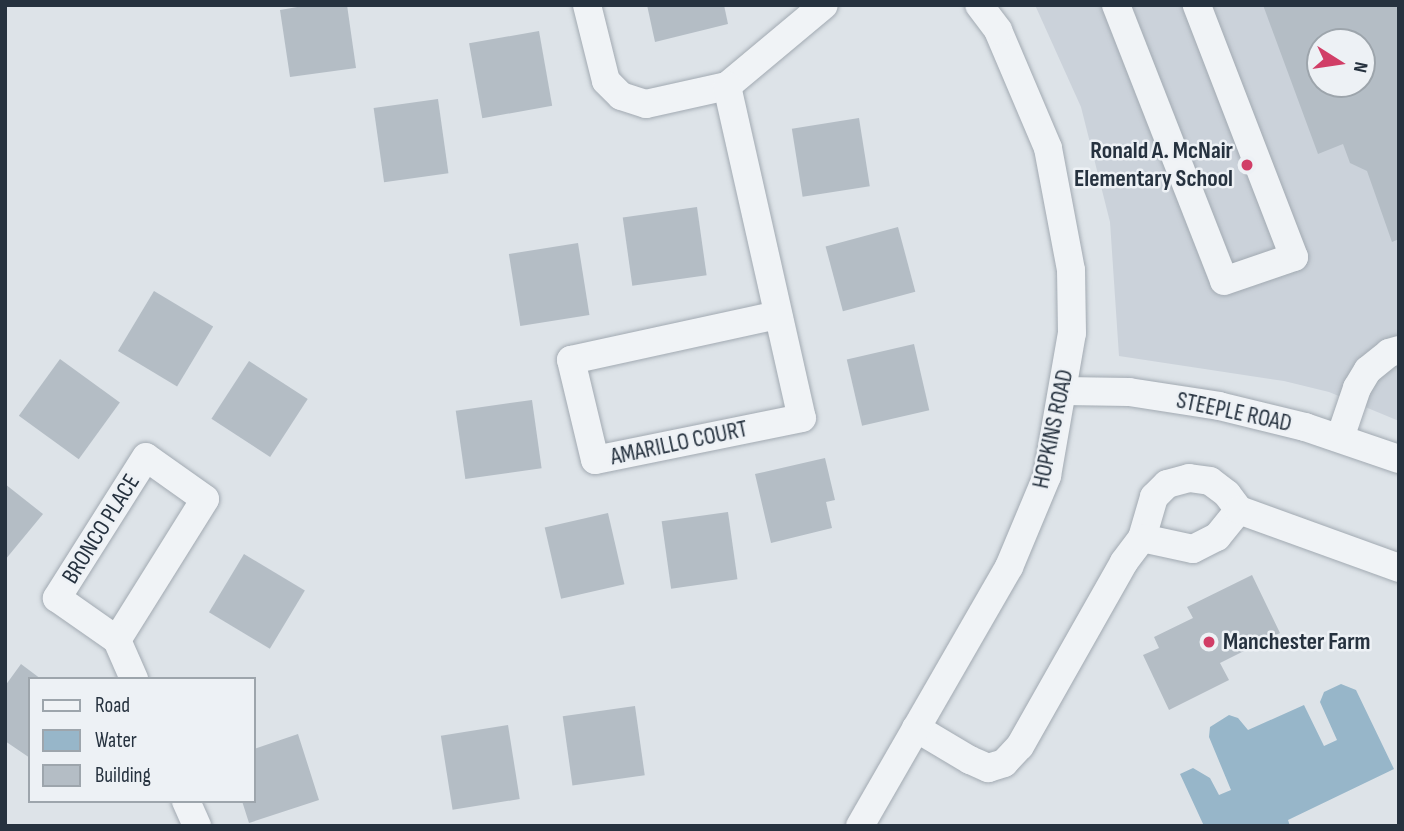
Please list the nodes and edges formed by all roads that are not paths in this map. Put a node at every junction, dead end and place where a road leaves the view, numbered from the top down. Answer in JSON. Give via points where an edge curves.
{"nodes":[{"id":1,"x":587,"y":5,"type":"edge"},
{"id":2,"x":824,"y":5,"type":"edge"},
{"id":3,"x":979,"y":5,"type":"edge"},
{"id":4,"x":1116,"y":5,"type":"edge"},
{"id":5,"x":1197,"y":5,"type":"edge"},
{"id":6,"x":727,"y":86,"type":"junction"},
{"id":7,"x":778,"y":315,"type":"junction"},
{"id":8,"x":1399,"y":350,"type":"edge"},
{"id":9,"x":1064,"y":391,"type":"junction"},
{"id":10,"x":1340,"y":438,"type":"junction"},
{"id":11,"x":1399,"y":459,"type":"edge"},
{"id":12,"x":1239,"y":510,"type":"junction"},
{"id":13,"x":1142,"y":538,"type":"junction"},
{"id":14,"x":1399,"y":568,"type":"edge"},
{"id":15,"x":117,"y":640,"type":"junction"},
{"id":16,"x":133,"y":677,"type":"edge"},
{"id":17,"x":916,"y":728,"type":"junction"},
{"id":18,"x":187,"y":803,"type":"edge"},
{"id":19,"x":197,"y":826,"type":"edge"},
{"id":20,"x":860,"y":826,"type":"edge"}],
"edges":[{"from":1,"to":6,"type":"street","via":[[606,81],[621,96],[646,104]]},
{"from":2,"to":6,"type":"street"},
{"from":3,"to":9,"type":"street","name":"HOPKINS ROAD","via":[[998,30],[1048,148],[1071,270],[1072,333]]},
{"from":4,"to":5,"type":"street","via":[[1224,281],[1294,257]]},
{"from":6,"to":7,"type":"street","name":"AMARILLO COURT"},
{"from":7,"to":7,"type":"street","name":"AMARILLO COURT","via":[[802,418],[595,460],[571,360]]},
{"from":8,"to":10,"type":"street","via":[[1368,370]]},
{"from":9,"to":10,"type":"street","name":"STEEPLE ROAD","via":[[1129,392],[1219,406]]},
{"from":9,"to":17,"type":"street","name":"HOPKINS ROAD","via":[[1047,476],[1009,567]]},
{"from":10,"to":11,"type":"street","name":"STEEPLE ROAD"},
{"from":12,"to":13,"type":"street","via":[[1217,537],[1193,549]]},
{"from":12,"to":13,"type":"street","via":[[1210,481],[1189,478],[1167,484],[1153,496]]},
{"from":12,"to":14,"type":"street"},
{"from":13,"to":17,"type":"street","via":[[1020,746],[1004,763],[988,768]]},
{"from":15,"to":15,"type":"street","name":"BRONCO PLACE","via":[[57,598],[146,457],[205,499]]},
{"from":15,"to":16,"type":"street"},
{"from":17,"to":20,"type":"street","name":"HOPKINS ROAD"},
{"from":18,"to":19,"type":"street"}]}
